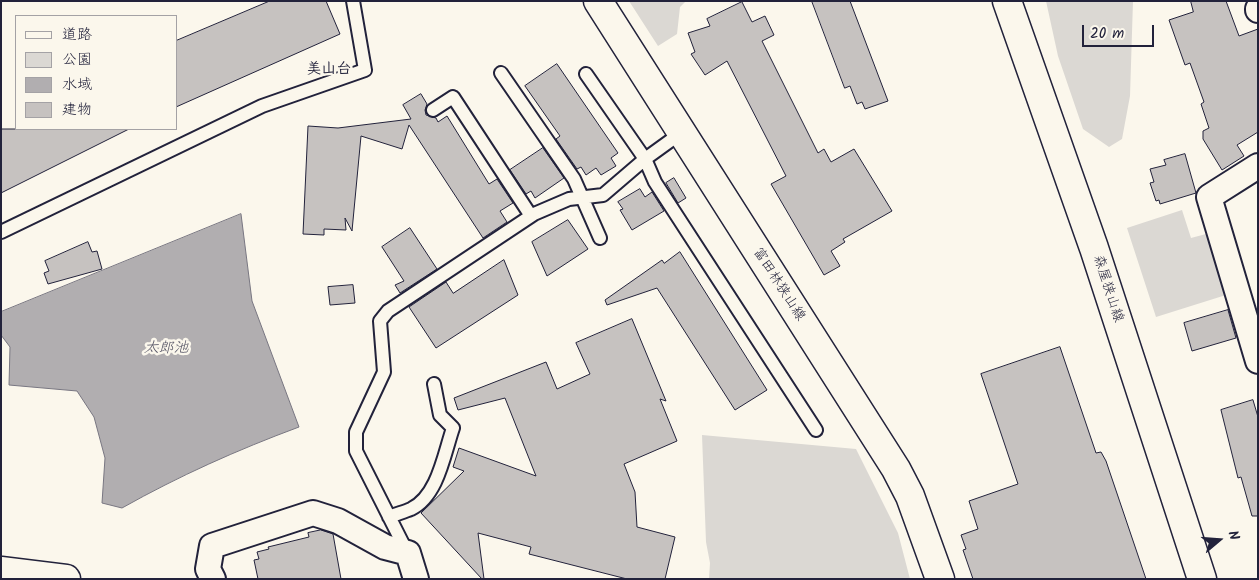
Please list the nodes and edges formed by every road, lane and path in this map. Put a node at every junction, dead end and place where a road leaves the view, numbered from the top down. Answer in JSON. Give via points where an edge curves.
{"nodes":[{"id":1,"x":353,"y":1,"type":"edge"},
{"id":2,"x":598,"y":1,"type":"edge"},
{"id":3,"x":1007,"y":1,"type":"edge"},
{"id":4,"x":501,"y":72,"type":"dead end"},
{"id":5,"x":586,"y":74,"type":"dead end"},
{"id":6,"x":432,"y":110,"type":"dead end"},
{"id":7,"x":681,"y":133,"type":"junction"},
{"id":8,"x":645,"y":159,"type":"junction"},
{"id":9,"x":1258,"y":166,"type":"edge"},
{"id":10,"x":582,"y":197,"type":"junction"},
{"id":11,"x":531,"y":216,"type":"junction"},
{"id":12,"x":1,"y":232,"type":"edge"},
{"id":13,"x":600,"y":238,"type":"dead end"},
{"id":14,"x":1258,"y":361,"type":"edge"},
{"id":15,"x":434,"y":384,"type":"dead end"},
{"id":16,"x":816,"y":430,"type":"dead end"},
{"id":17,"x":389,"y":517,"type":"junction"},
{"id":18,"x":408,"y":553,"type":"junction"},
{"id":19,"x":1,"y":571,"type":"edge"},
{"id":20,"x":66,"y":579,"type":"edge"},
{"id":21,"x":213,"y":579,"type":"edge"},
{"id":22,"x":416,"y":579,"type":"edge"},
{"id":23,"x":940,"y":579,"type":"edge"},
{"id":24,"x":1202,"y":579,"type":"edge"}],
"edges":[{"from":1,"to":12,"type":"lane","via":[[364,70],[262,106]]},
{"from":2,"to":7,"type":"main road","name":"富田林狭山線"},
{"from":3,"to":24,"type":"main road","name":"森屋狭山線","via":[[1094,248]]},
{"from":4,"to":10,"type":"lane","via":[[574,179]]},
{"from":5,"to":8,"type":"lane"},
{"from":6,"to":11,"type":"lane","via":[[453,97]]},
{"from":7,"to":8,"type":"lane"},
{"from":7,"to":23,"type":"main road","name":"富田林狭山線","via":[[896,469],[910,496]]},
{"from":8,"to":10,"type":"lane","via":[[603,195]]},
{"from":8,"to":16,"type":"lane","via":[[655,182]]},
{"from":9,"to":14,"type":"street","via":[[1209,197]]},
{"from":10,"to":11,"type":"lane","via":[[569,199]]},
{"from":10,"to":13,"type":"lane"},
{"from":11,"to":17,"type":"lane","via":[[388,311],[380,321],[384,372],[356,432],[356,451]]},
{"from":15,"to":17,"type":"lane","via":[[440,415],[453,428],[437,481],[413,508]]},
{"from":17,"to":18,"type":"lane"},
{"from":18,"to":21,"type":"street","via":[[385,547],[338,521],[313,513],[212,546],[208,569]]},
{"from":18,"to":22,"type":"street"},
{"from":19,"to":20,"type":"main road"}]}
